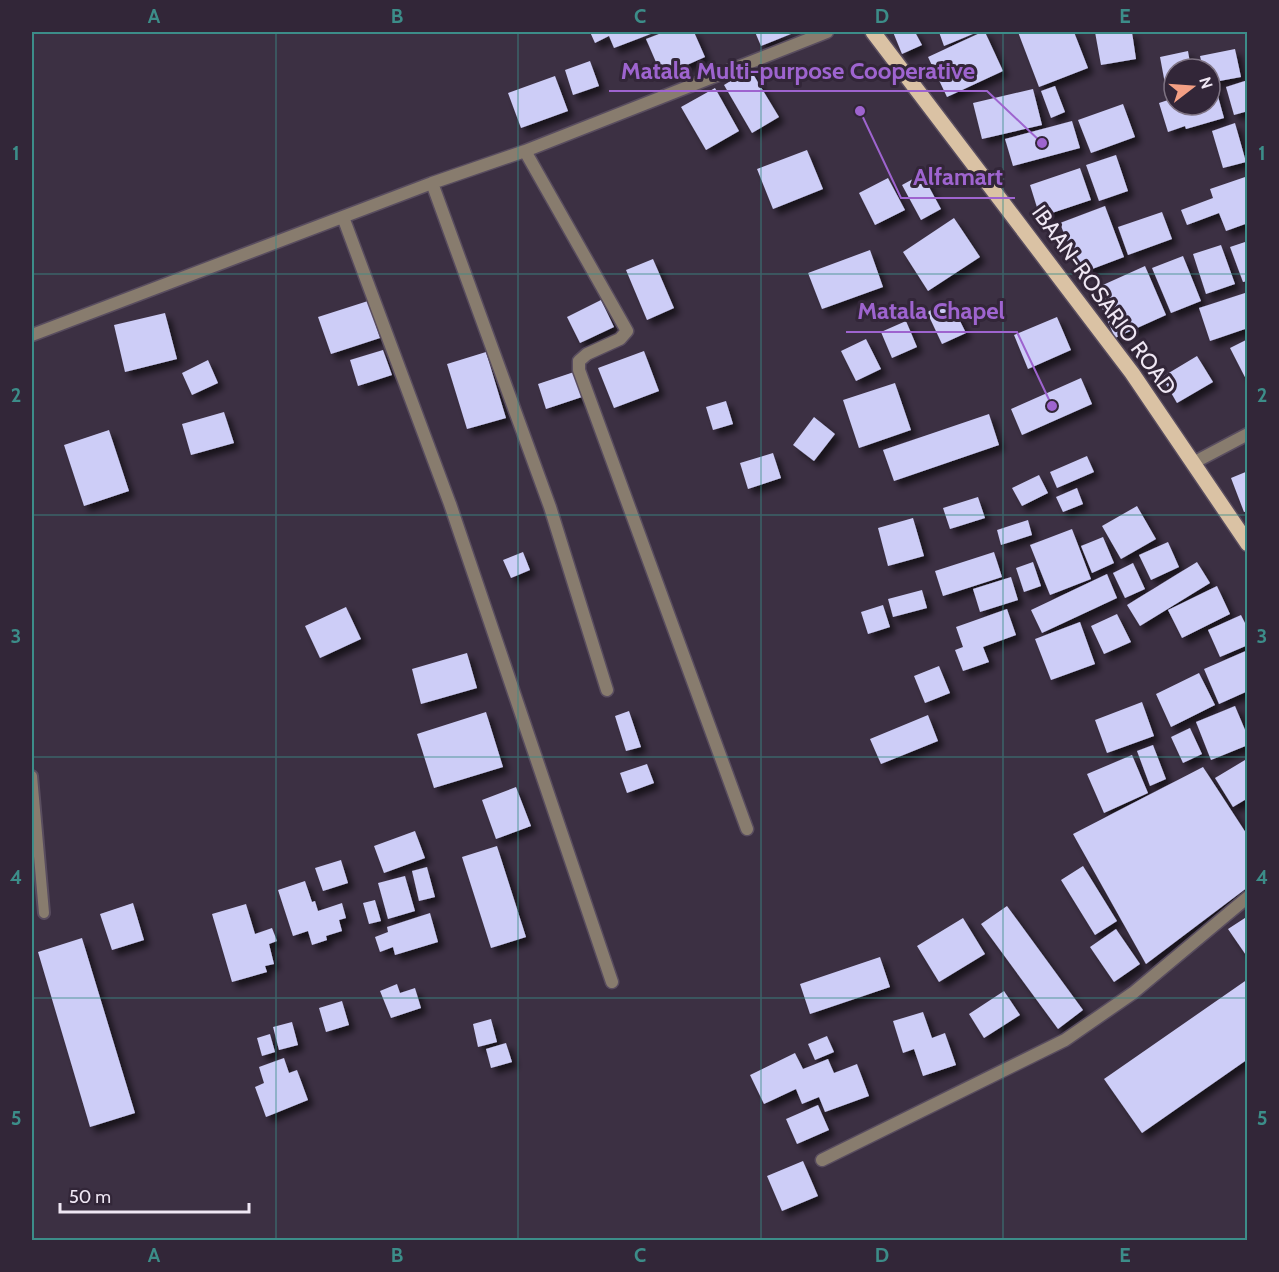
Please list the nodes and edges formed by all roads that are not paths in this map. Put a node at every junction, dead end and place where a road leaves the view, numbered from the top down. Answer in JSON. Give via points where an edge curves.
{"nodes":[{"id":1,"x":827,"y":32,"type":"edge"},
{"id":2,"x":873,"y":32,"type":"edge"},
{"id":3,"x":525,"y":151,"type":"junction"},
{"id":4,"x":432,"y":183,"type":"junction"},
{"id":5,"x":343,"y":217,"type":"junction"},
{"id":6,"x":32,"y":334,"type":"edge"},
{"id":7,"x":1248,"y":434,"type":"edge"},
{"id":8,"x":1193,"y":463,"type":"junction"},
{"id":9,"x":1248,"y":544,"type":"edge"},
{"id":10,"x":607,"y":690,"type":"dead end"},
{"id":11,"x":32,"y":776,"type":"edge"},
{"id":12,"x":747,"y":829,"type":"dead end"},
{"id":13,"x":1248,"y":897,"type":"edge"},
{"id":14,"x":44,"y":913,"type":"dead end"},
{"id":15,"x":612,"y":982,"type":"dead end"},
{"id":16,"x":822,"y":1160,"type":"dead end"}],
"edges":[{"from":1,"to":3,"type":"street"},
{"from":2,"to":8,"type":"main road","name":"IBAAN-ROSARIO ROAD","via":[[1125,364]]},
{"from":3,"to":4,"type":"street"},
{"from":3,"to":12,"type":"street","via":[[627,331],[620,339],[587,354],[579,361],[579,370]]},
{"from":4,"to":5,"type":"street"},
{"from":4,"to":10,"type":"street","via":[[550,507]]},
{"from":5,"to":6,"type":"street"},
{"from":5,"to":15,"type":"street","via":[[450,504]]},
{"from":7,"to":8,"type":"street"},
{"from":8,"to":9,"type":"main road","name":"IBAAN-ROSARIO ROAD"},
{"from":11,"to":14,"type":"lane"},
{"from":13,"to":16,"type":"street","via":[[1133,993],[1065,1040]]}]}
